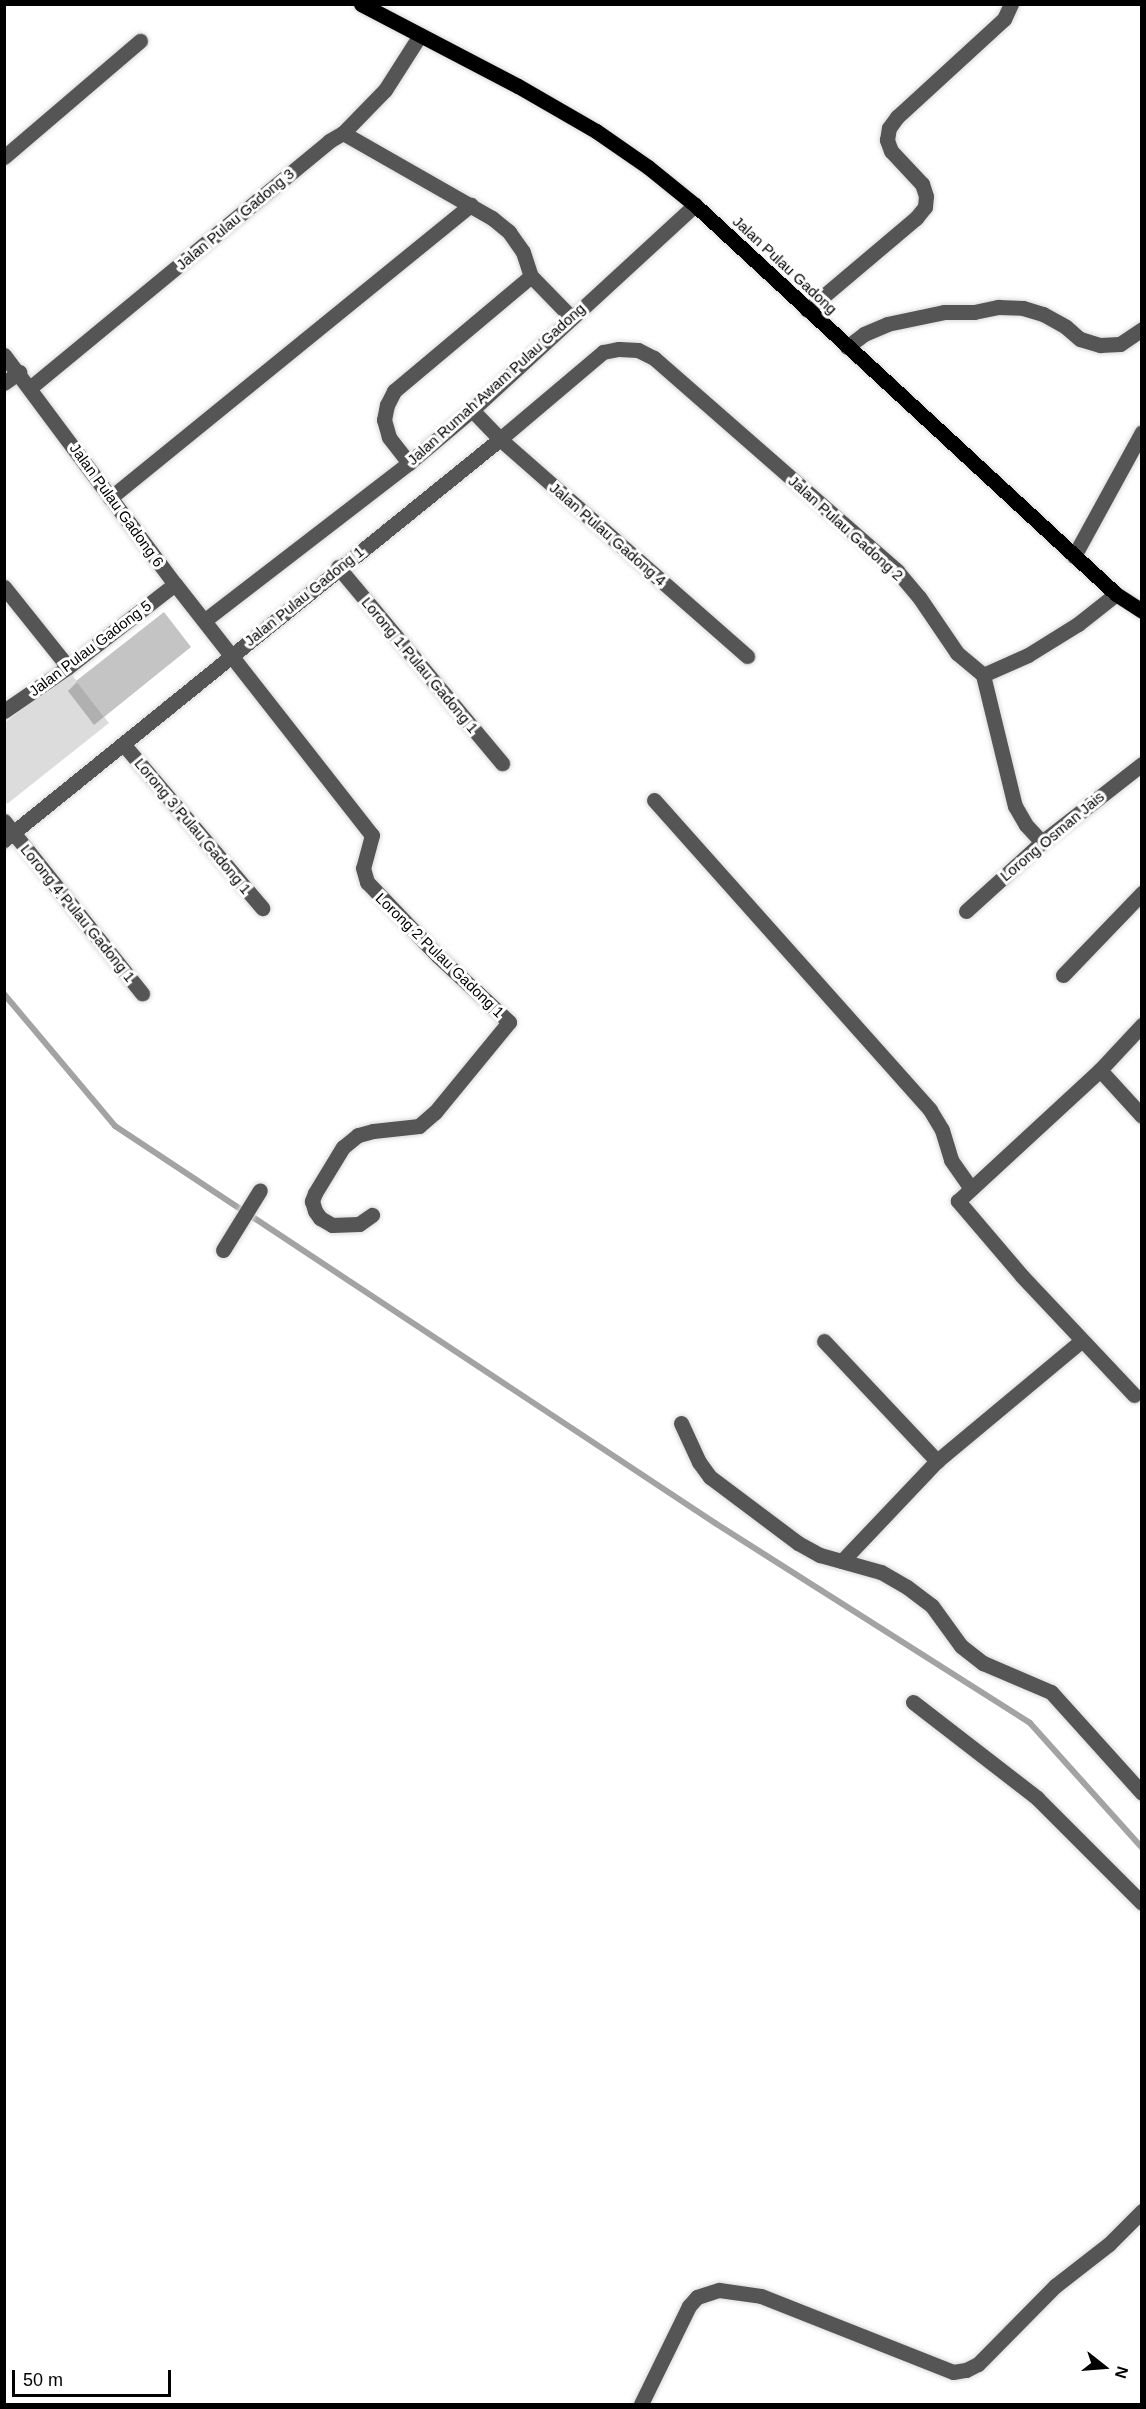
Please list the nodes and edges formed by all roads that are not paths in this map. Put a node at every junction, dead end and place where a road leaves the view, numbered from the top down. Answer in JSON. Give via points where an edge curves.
{"nodes":[{"id":1,"x":361,"y":4,"type":"edge"},
{"id":2,"x":1011,"y":4,"type":"edge"},
{"id":3,"x":386,"y":9,"type":"edge"},
{"id":4,"x":420,"y":35,"type":"junction"},
{"id":5,"x":140,"y":42,"type":"dead end"},
{"id":6,"x":343,"y":134,"type":"junction"},
{"id":7,"x":4,"y":157,"type":"edge"},
{"id":8,"x":471,"y":205,"type":"junction"},
{"id":9,"x":695,"y":205,"type":"junction"},
{"id":10,"x":531,"y":276,"type":"junction"},
{"id":11,"x":807,"y":310,"type":"junction"},
{"id":12,"x":571,"y":317,"type":"junction"},
{"id":13,"x":1142,"y":329,"type":"edge"},
{"id":14,"x":847,"y":347,"type":"junction"},
{"id":15,"x":603,"y":352,"type":"joint"},
{"id":16,"x":4,"y":355,"type":"edge"},
{"id":17,"x":19,"y":372,"type":"junction"},
{"id":18,"x":4,"y":383,"type":"edge"},
{"id":19,"x":31,"y":387,"type":"junction"},
{"id":20,"x":472,"y":410,"type":"junction"},
{"id":21,"x":1142,"y":432,"type":"edge"},
{"id":22,"x":500,"y":439,"type":"junction"},
{"id":23,"x":409,"y":463,"type":"junction"},
{"id":24,"x":110,"y":498,"type":"junction"},
{"id":25,"x":1074,"y":556,"type":"junction"},
{"id":26,"x":338,"y":567,"type":"junction"},
{"id":27,"x":175,"y":584,"type":"junction"},
{"id":28,"x":4,"y":587,"type":"edge"},
{"id":29,"x":1116,"y":594,"type":"junction"},
{"id":30,"x":1142,"y":611,"type":"edge"},
{"id":31,"x":205,"y":620,"type":"junction"},
{"id":32,"x":230,"y":655,"type":"junction"},
{"id":33,"x":747,"y":656,"type":"dead end"},
{"id":34,"x":68,"y":667,"type":"junction"},
{"id":35,"x":983,"y":675,"type":"junction"},
{"id":36,"x":4,"y":711,"type":"edge"},
{"id":37,"x":124,"y":746,"type":"junction"},
{"id":38,"x":502,"y":763,"type":"dead end"},
{"id":39,"x":1142,"y":764,"type":"edge"},
{"id":40,"x":654,"y":800,"type":"dead end"},
{"id":41,"x":7,"y":831,"type":"edge"},
{"id":42,"x":1042,"y":842,"type":"junction"},
{"id":43,"x":1142,"y":893,"type":"edge"},
{"id":44,"x":262,"y":908,"type":"dead end"},
{"id":45,"x":966,"y":911,"type":"dead end"},
{"id":46,"x":1063,"y":975,"type":"dead end"},
{"id":47,"x":142,"y":993,"type":"dead end"},
{"id":48,"x":1142,"y":1025,"type":"edge"},
{"id":49,"x":1100,"y":1071,"type":"junction"},
{"id":50,"x":1142,"y":1116,"type":"edge"},
{"id":51,"x":971,"y":1189,"type":"junction"},
{"id":52,"x":260,"y":1190,"type":"dead end"},
{"id":53,"x":372,"y":1215,"type":"dead end"},
{"id":54,"x":225,"y":1246,"type":"dead end"},
{"id":55,"x":824,"y":1341,"type":"dead end"},
{"id":56,"x":1082,"y":1341,"type":"junction"},
{"id":57,"x":1134,"y":1395,"type":"dead end"},
{"id":58,"x":681,"y":1423,"type":"dead end"},
{"id":59,"x":937,"y":1461,"type":"junction"},
{"id":60,"x":842,"y":1561,"type":"junction"},
{"id":61,"x":913,"y":1702,"type":"dead end"},
{"id":62,"x":1142,"y":1794,"type":"edge"},
{"id":63,"x":1142,"y":1904,"type":"edge"},
{"id":64,"x":1142,"y":2211,"type":"edge"},
{"id":65,"x":641,"y":2404,"type":"edge"}],
"edges":[{"from":1,"to":3,"type":"main road","name":"Jalan Pulau Gadong"},
{"from":2,"to":11,"type":"street","via":[[1004,19],[889,128],[887,140],[891,151],[922,184],[925,207]]},
{"from":3,"to":4,"type":"main road","name":"Jalan Pulau Gadong"},
{"from":4,"to":6,"type":"street","name":"Jalan Pulau Gadong 3","via":[[385,90]]},
{"from":4,"to":9,"type":"main road","name":"Jalan Pulau Gadong","via":[[596,131]]},
{"from":5,"to":7,"type":"street"},
{"from":6,"to":8,"type":"street"},
{"from":6,"to":19,"type":"street","name":"Jalan Pulau Gadong 3","via":[[329,141]]},
{"from":8,"to":10,"type":"street","via":[[509,232],[523,252]]},
{"from":8,"to":24,"type":"street"},
{"from":9,"to":11,"type":"main road","name":"Jalan Pulau Gadong"},
{"from":9,"to":12,"type":"street","name":"Jalan Rumah Awam Pulau Gadong"},
{"from":10,"to":12,"type":"street"},
{"from":10,"to":23,"type":"street","via":[[394,391],[384,420],[389,437]]},
{"from":11,"to":14,"type":"main road","name":"Jalan Pulau Gadong"},
{"from":12,"to":20,"type":"street","name":"Jalan Rumah Awam Pulau Gadong"},
{"from":13,"to":14,"type":"street","via":[[1120,344],[1100,345],[1080,339],[1043,314],[998,307],[944,312],[886,324]]},
{"from":14,"to":25,"type":"main road","name":"Jalan Pulau Gadong"},
{"from":15,"to":22,"type":"street","name":"Jalan Pulau Gadong 1"},
{"from":15,"to":35,"type":"street","name":"Jalan Pulau Gadong 2","via":[[638,350],[654,358],[897,571],[957,653]]},
{"from":16,"to":17,"type":"street","name":"Jalan Pulau Gadong 6"},
{"from":17,"to":18,"type":"street"},
{"from":17,"to":19,"type":"street","name":"Jalan Pulau Gadong 6"},
{"from":19,"to":24,"type":"street","name":"Jalan Pulau Gadong 6"},
{"from":20,"to":22,"type":"street","name":"Jalan Pulau Gadong 4"},
{"from":20,"to":23,"type":"street","name":"Jalan Rumah Awam Pulau Gadong"},
{"from":21,"to":25,"type":"street"},
{"from":22,"to":26,"type":"street","name":"Jalan Pulau Gadong 1"},
{"from":22,"to":33,"type":"street","name":"Jalan Pulau Gadong 4"},
{"from":23,"to":31,"type":"street","name":"Jalan Rumah Awam Pulau Gadong"},
{"from":24,"to":27,"type":"street","name":"Jalan Pulau Gadong 6"},
{"from":25,"to":29,"type":"main road","name":"Jalan Pulau Gadong"},
{"from":26,"to":32,"type":"street","name":"Jalan Pulau Gadong 1"},
{"from":26,"to":38,"type":"street","name":"Lorong 1 Pulau Gadong 1"},
{"from":27,"to":31,"type":"street","name":"Jalan Pulau Gadong 6"},
{"from":27,"to":34,"type":"street","name":"Jalan Pulau Gadong 5"},
{"from":28,"to":34,"type":"street"},
{"from":29,"to":30,"type":"main road","name":"Jalan Pulau Gadong"},
{"from":29,"to":35,"type":"street","via":[[1078,624],[1028,655]]},
{"from":31,"to":32,"type":"street","name":"Jalan Pulau Gadong 6"},
{"from":32,"to":37,"type":"street","name":"Jalan Pulau Gadong 1"},
{"from":32,"to":53,"type":"street","name":"Lorong 2 Pulau Gadong 1","via":[[372,835],[363,868],[367,882],[509,1022],[419,1126],[358,1135],[343,1147],[315,1193],[315,1211],[332,1225],[359,1224]]},
{"from":34,"to":36,"type":"street","name":"Jalan Pulau Gadong 5"},
{"from":35,"to":42,"type":"street","via":[[1015,806]]},
{"from":37,"to":41,"type":"street","name":"Jalan Pulau Gadong 1"},
{"from":37,"to":44,"type":"street","name":"Lorong 3 Pulau Gadong 1"},
{"from":39,"to":42,"type":"street","name":"Lorong Osman Jais"},
{"from":40,"to":51,"type":"street","via":[[930,1110],[951,1160]]},
{"from":41,"to":47,"type":"street","name":"Lorong 4 Pulau Gadong 1"},
{"from":42,"to":45,"type":"street","name":"Lorong Osman Jais"},
{"from":43,"to":46,"type":"street"},
{"from":48,"to":49,"type":"street"},
{"from":49,"to":50,"type":"street"},
{"from":49,"to":51,"type":"street"},
{"from":51,"to":56,"type":"street","via":[[958,1201]]},
{"from":52,"to":54,"type":"street"},
{"from":55,"to":59,"type":"street"},
{"from":56,"to":57,"type":"street"},
{"from":56,"to":59,"type":"street"},
{"from":58,"to":60,"type":"street","via":[[710,1477],[798,1543]]},
{"from":59,"to":60,"type":"street"},
{"from":60,"to":62,"type":"street","via":[[880,1572],[907,1587],[932,1606],[961,1646],[983,1663],[1051,1692]]},
{"from":61,"to":63,"type":"street","via":[[1037,1798]]},
{"from":64,"to":65,"type":"street","via":[[1109,2244],[1055,2286],[978,2364],[966,2370],[953,2372],[760,2296],[719,2290],[697,2297],[688,2306]]}]}
